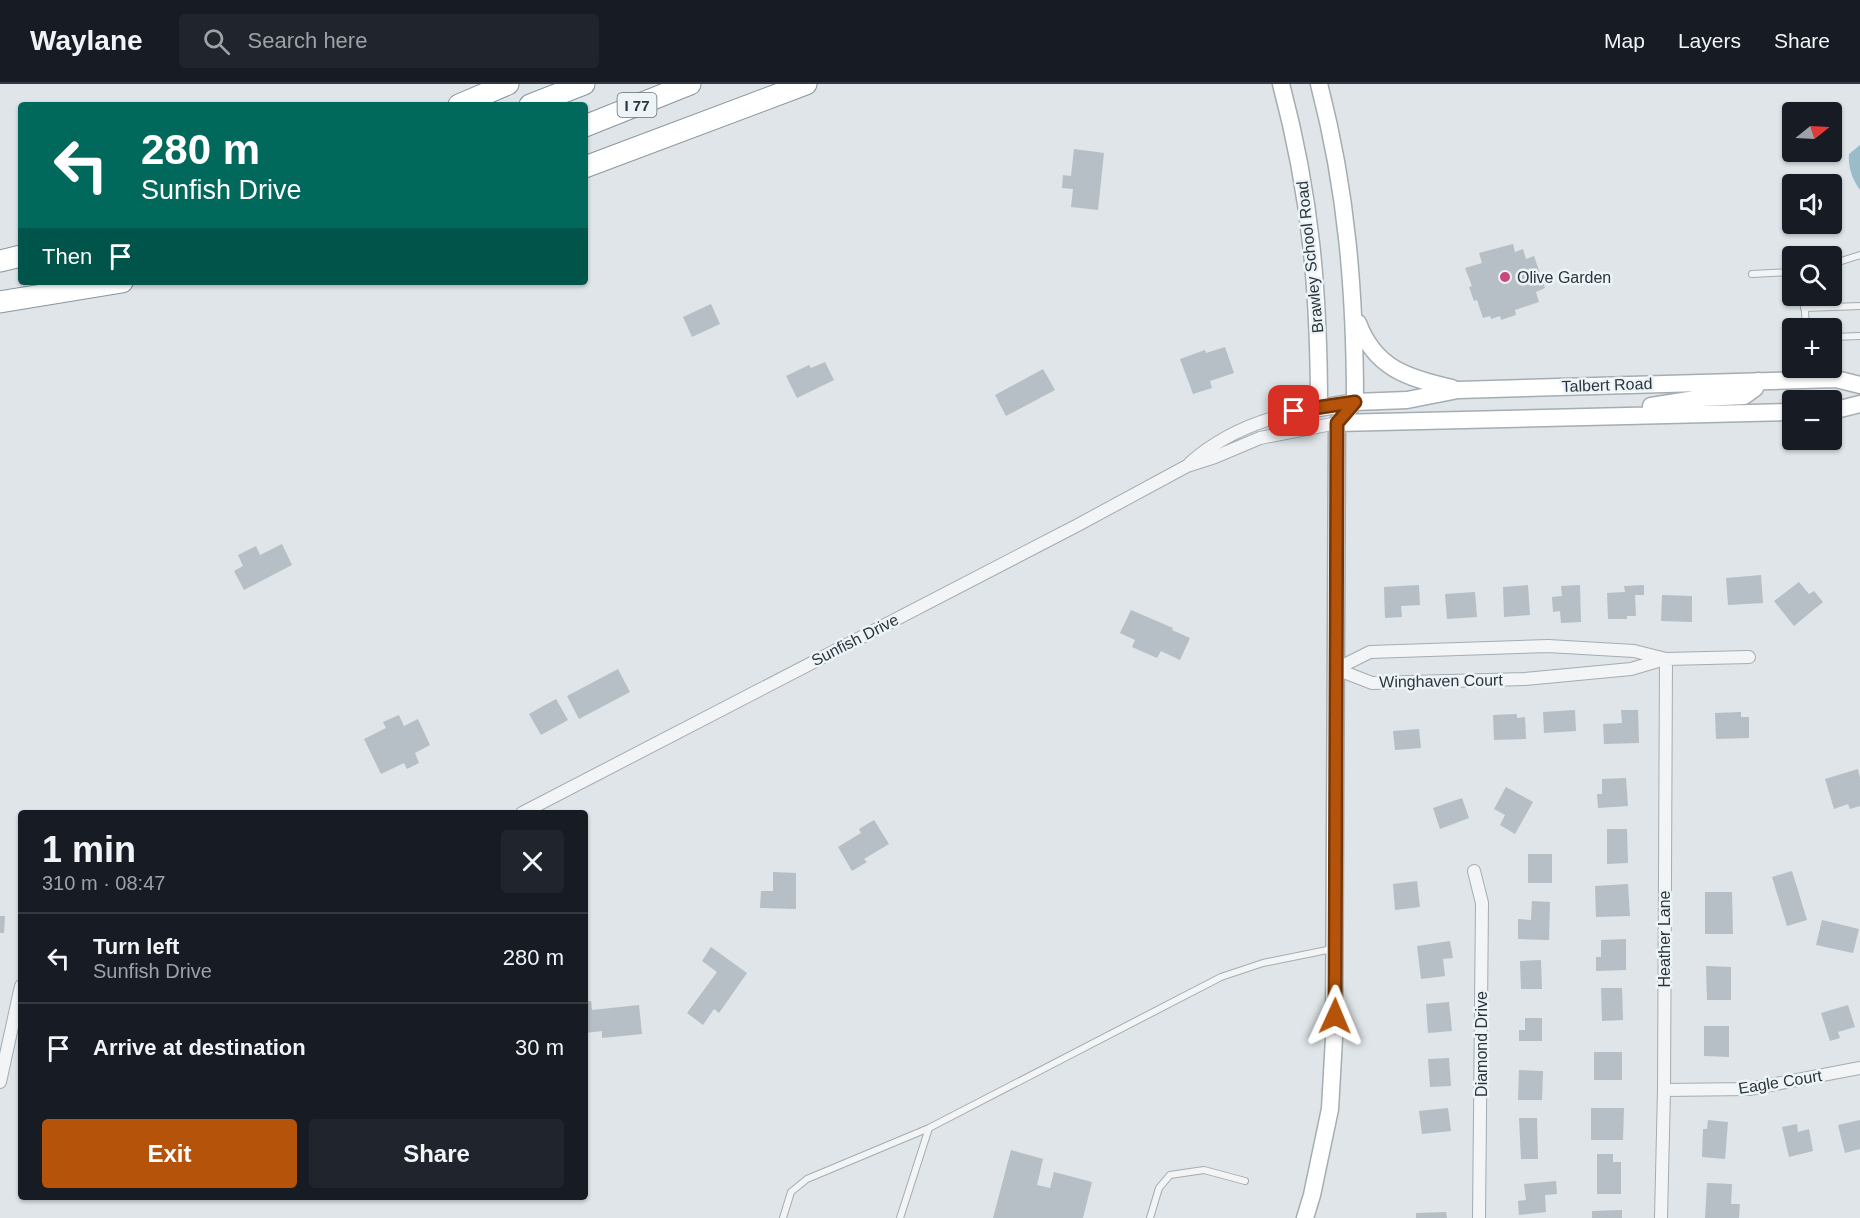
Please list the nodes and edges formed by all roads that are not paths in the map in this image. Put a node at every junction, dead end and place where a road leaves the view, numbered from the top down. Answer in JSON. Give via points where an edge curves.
{"nodes":[{"id":1,"x":508,"y":84,"type":"edge"},
{"id":2,"x":584,"y":84,"type":"edge"},
{"id":3,"x":690,"y":84,"type":"edge"},
{"id":4,"x":806,"y":84,"type":"edge"},
{"id":5,"x":1281,"y":84,"type":"edge"},
{"id":6,"x":1319,"y":84,"type":"edge"},
{"id":7,"x":466,"y":102,"type":"edge"},
{"id":8,"x":539,"y":102,"type":"edge"},
{"id":9,"x":588,"y":125,"type":"edge"},
{"id":10,"x":588,"y":166,"type":"edge"},
{"id":11,"x":1860,"y":255,"type":"edge"},
{"id":12,"x":18,"y":257,"type":"edge"},
{"id":13,"x":0,"y":261,"type":"edge"},
{"id":14,"x":1842,"y":261,"type":"edge"},
{"id":15,"x":1782,"y":272,"type":"edge"},
{"id":16,"x":1752,"y":274,"type":"dead end"},
{"id":17,"x":71,"y":285,"type":"edge"},
{"id":18,"x":103,"y":285,"type":"edge"},
{"id":19,"x":0,"y":301,"type":"edge"},
{"id":20,"x":1860,"y":306,"type":"edge"},
{"id":21,"x":1804,"y":308,"type":"joint"},
{"id":22,"x":1354,"y":315,"type":"junction"},
{"id":23,"x":1805,"y":318,"type":"edge"},
{"id":24,"x":1860,"y":336,"type":"edge"},
{"id":25,"x":1842,"y":337,"type":"edge"},
{"id":26,"x":1758,"y":381,"type":"junction"},
{"id":27,"x":1860,"y":385,"type":"edge"},
{"id":28,"x":1458,"y":390,"type":"junction"},
{"id":29,"x":1355,"y":402,"type":"junction"},
{"id":30,"x":1860,"y":404,"type":"edge"},
{"id":31,"x":1319,"y":408,"type":"junction"},
{"id":32,"x":1842,"y":408,"type":"edge"},
{"id":33,"x":1782,"y":412,"type":"edge"},
{"id":34,"x":1585,"y":417,"type":"junction"},
{"id":35,"x":1337,"y":423,"type":"junction"},
{"id":36,"x":1187,"y":466,"type":"junction"},
{"id":37,"x":1749,"y":657,"type":"dead end"},
{"id":38,"x":1666,"y":659,"type":"junction"},
{"id":39,"x":1336,"y":669,"type":"junction"},
{"id":40,"x":528,"y":810,"type":"edge"},
{"id":41,"x":1474,"y":871,"type":"dead end"},
{"id":42,"x":1336,"y":948,"type":"junction"},
{"id":43,"x":17,"y":1018,"type":"edge"},
{"id":44,"x":1860,"y":1068,"type":"edge"},
{"id":45,"x":0,"y":1082,"type":"edge"},
{"id":46,"x":1664,"y":1090,"type":"junction"},
{"id":47,"x":929,"y":1128,"type":"junction"},
{"id":48,"x":1245,"y":1181,"type":"dead end"},
{"id":49,"x":783,"y":1218,"type":"edge"},
{"id":50,"x":900,"y":1218,"type":"edge"},
{"id":51,"x":1150,"y":1218,"type":"edge"},
{"id":52,"x":1305,"y":1218,"type":"edge"},
{"id":53,"x":1479,"y":1218,"type":"edge"},
{"id":54,"x":1661,"y":1218,"type":"edge"}],
"edges":[{"from":1,"to":7,"type":"highway"},
{"from":2,"to":8,"type":"highway"},
{"from":3,"to":9,"type":"highway","number":"I 77"},
{"from":4,"to":10,"type":"highway"},
{"from":5,"to":31,"type":"main road","name":"Brawley School Road","via":[[1300,164],[1311,235],[1318,316]]},
{"from":6,"to":22,"type":"main road","via":[[1344,203]]},
{"from":11,"to":14,"type":"lane"},
{"from":12,"to":13,"type":"highway"},
{"from":15,"to":16,"type":"lane"},
{"from":17,"to":19,"type":"highway"},
{"from":18,"to":19,"type":"highway"},
{"from":20,"to":21,"type":"lane"},
{"from":21,"to":23,"type":"lane"},
{"from":22,"to":28,"type":"main road","via":[[1368,345],[1392,368]]},
{"from":22,"to":29,"type":"main road"},
{"from":24,"to":25,"type":"lane"},
{"from":26,"to":27,"type":"main road","name":"Talbert Road","via":[[1836,379]]},
{"from":26,"to":28,"type":"main road","name":"Talbert Road"},
{"from":26,"to":34,"type":"main road","via":[[1744,396],[1702,398]]},
{"from":28,"to":29,"type":"main road","name":"Talbert Road","via":[[1407,400]]},
{"from":29,"to":31,"type":"main road","name":"Sunfish Drive"},
{"from":29,"to":35,"type":"main road"},
{"from":30,"to":32,"type":"main road"},
{"from":31,"to":35,"type":"main road"},
{"from":31,"to":36,"type":"street","name":"Sunfish Drive","via":[[1281,414],[1248,427],[1209,446]]},
{"from":33,"to":34,"type":"main road","name":"Talbert Road"},
{"from":34,"to":35,"type":"main road","name":"Talbert Road"},
{"from":35,"to":36,"type":"street","name":"Sunfish Drive","via":[[1260,438]]},
{"from":35,"to":39,"type":"main road"},
{"from":36,"to":40,"type":"street","name":"Sunfish Drive"},
{"from":37,"to":38,"type":"street","name":"Winghaven Court"},
{"from":38,"to":39,"type":"street","name":"Winghaven Court","via":[[1632,669],[1525,680],[1372,683]]},
{"from":38,"to":39,"type":"street","name":"Winghaven Court","via":[[1634,651],[1548,646],[1371,651]]},
{"from":38,"to":46,"type":"street","name":"Heather Lane"},
{"from":39,"to":42,"type":"main road"},
{"from":41,"to":53,"type":"street","name":"Diamond Drive","via":[[1482,903]]},
{"from":42,"to":47,"type":"lane","via":[[1263,963],[1221,977]]},
{"from":42,"to":52,"type":"main road","via":[[1330,1109]]},
{"from":43,"to":45,"type":"street"},
{"from":44,"to":46,"type":"street","name":"Eagle Court","via":[[1749,1089]]},
{"from":46,"to":54,"type":"street","name":"Heather Lane"},
{"from":47,"to":49,"type":"lane","via":[[807,1179],[791,1192]]},
{"from":47,"to":50,"type":"lane"},
{"from":48,"to":51,"type":"lane","via":[[1204,1170],[1170,1175],[1159,1188]]}]}
